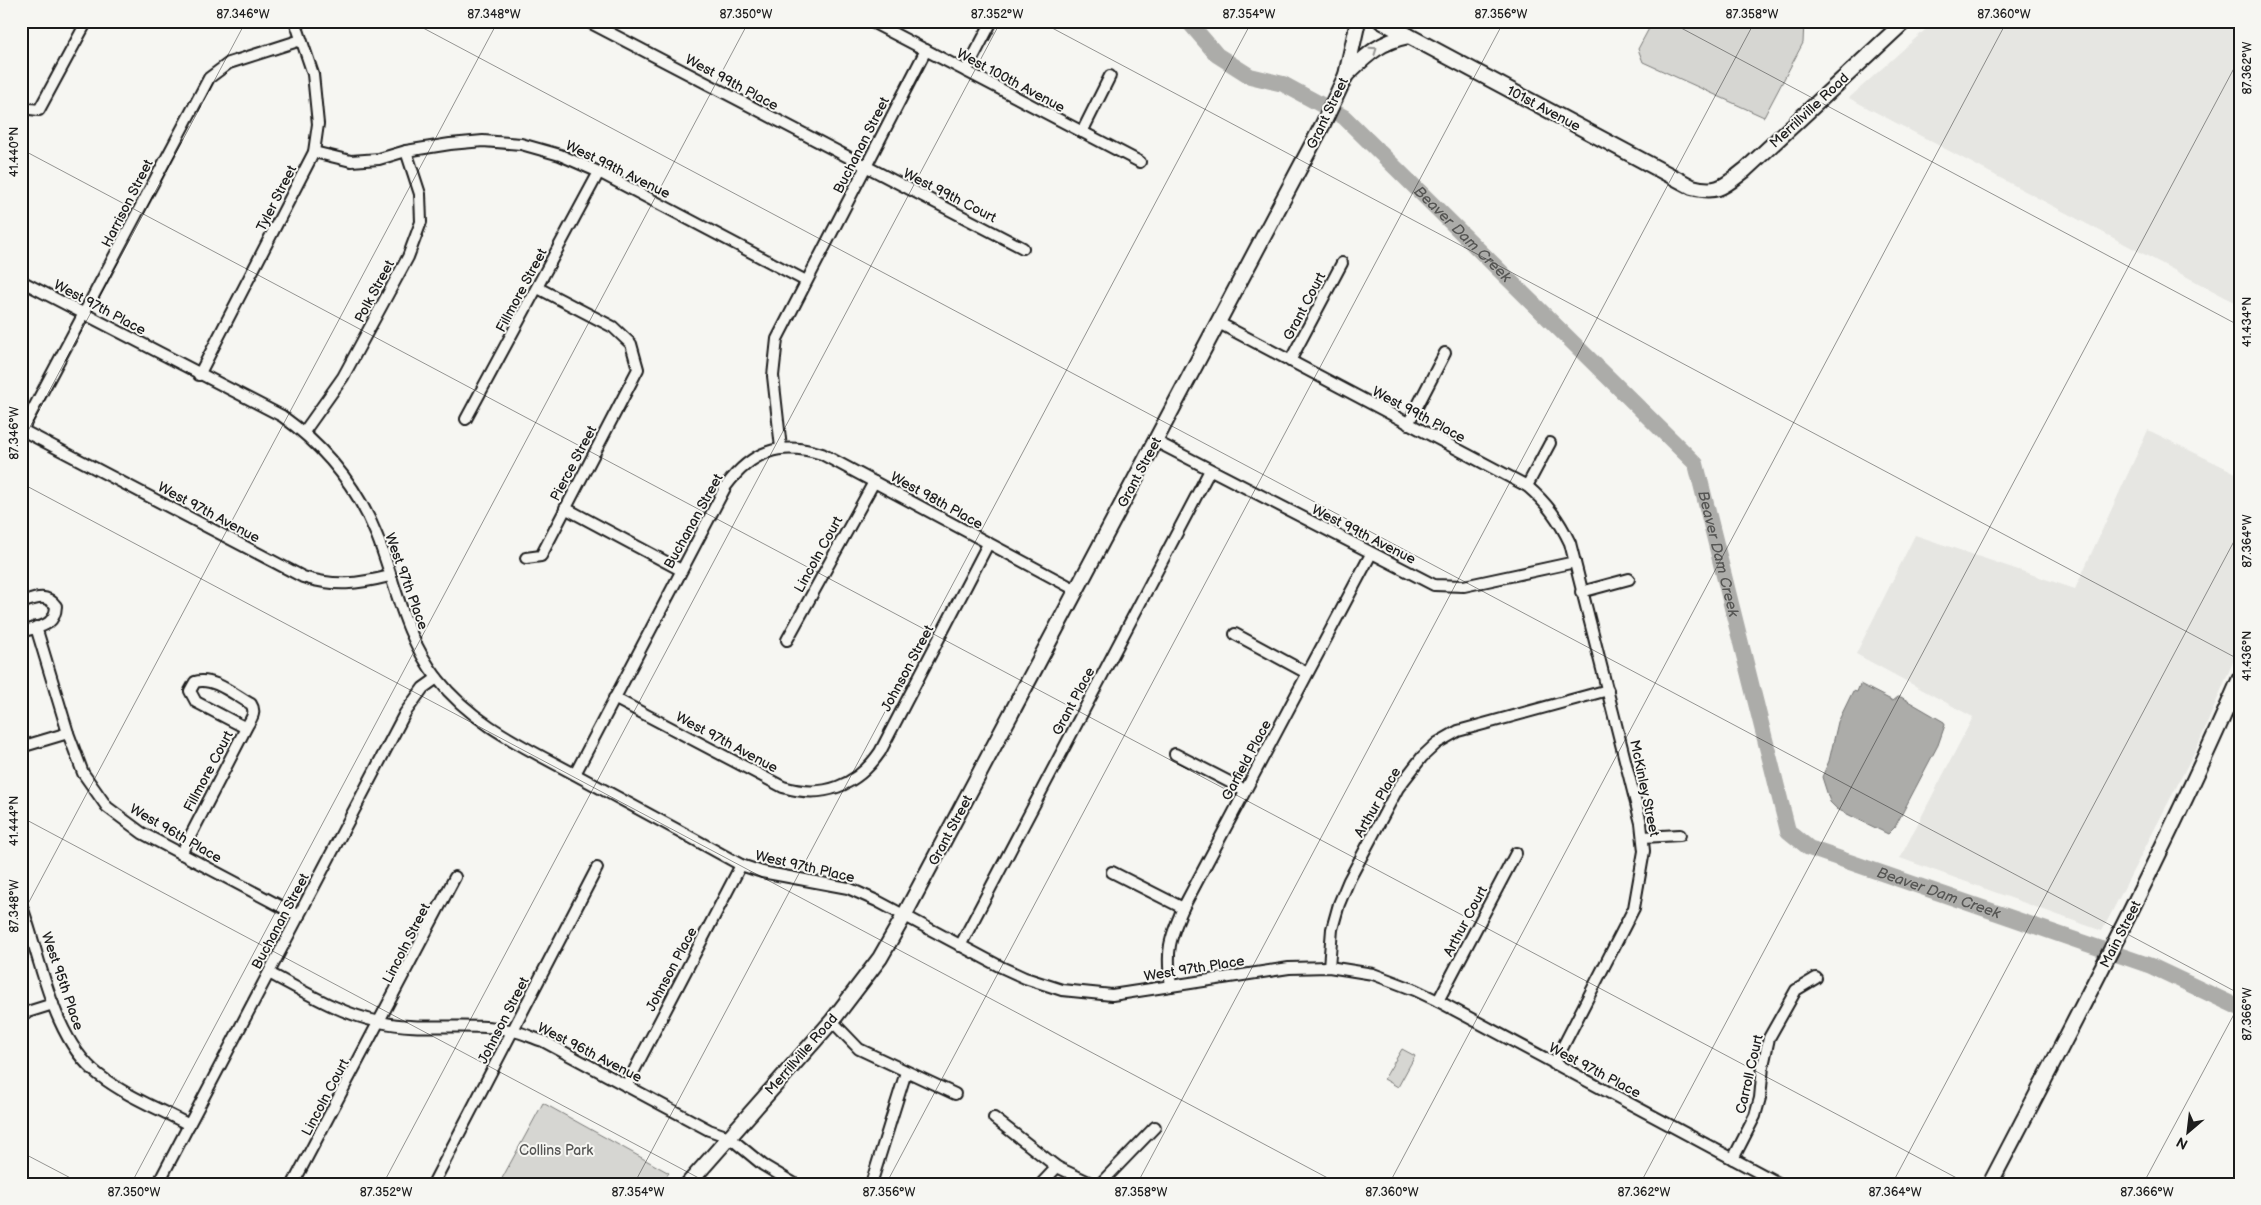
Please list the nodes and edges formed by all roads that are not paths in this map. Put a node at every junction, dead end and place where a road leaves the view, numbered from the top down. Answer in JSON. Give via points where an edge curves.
{"nodes":[{"id":1,"x":88,"y":21,"type":"edge"},
{"id":2,"x":295,"y":21,"type":"edge"},
{"id":3,"x":587,"y":21,"type":"edge"},
{"id":4,"x":870,"y":21,"type":"edge"},
{"id":5,"x":992,"y":21,"type":"edge"},
{"id":6,"x":1358,"y":21,"type":"edge"},
{"id":7,"x":1381,"y":21,"type":"edge"},
{"id":8,"x":1905,"y":21,"type":"edge"},
{"id":9,"x":1408,"y":36,"type":"junction"},
{"id":10,"x":301,"y":40,"type":"junction"},
{"id":11,"x":926,"y":50,"type":"junction"},
{"id":12,"x":966,"y":72,"type":"junction"},
{"id":13,"x":1346,"y":75,"type":"junction"},
{"id":14,"x":1110,"y":76,"type":"dead end"},
{"id":15,"x":21,"y":108,"type":"edge"},
{"id":16,"x":1082,"y":132,"type":"junction"},
{"id":17,"x":406,"y":150,"type":"junction"},
{"id":18,"x":314,"y":152,"type":"junction"},
{"id":19,"x":1140,"y":162,"type":"dead end"},
{"id":20,"x":865,"y":166,"type":"junction"},
{"id":21,"x":599,"y":172,"type":"junction"},
{"id":22,"x":1709,"y":192,"type":"joint"},
{"id":23,"x":1023,"y":248,"type":"dead end"},
{"id":24,"x":1342,"y":263,"type":"dead end"},
{"id":25,"x":21,"y":281,"type":"edge"},
{"id":26,"x":806,"y":282,"type":"junction"},
{"id":27,"x":538,"y":288,"type":"junction"},
{"id":28,"x":84,"y":314,"type":"junction"},
{"id":29,"x":1217,"y":322,"type":"junction"},
{"id":30,"x":1446,"y":353,"type":"dead end"},
{"id":31,"x":1290,"y":361,"type":"junction"},
{"id":32,"x":199,"y":375,"type":"junction"},
{"id":33,"x":466,"y":420,"type":"dead end"},
{"id":34,"x":1408,"y":424,"type":"junction"},
{"id":35,"x":22,"y":430,"type":"edge"},
{"id":36,"x":304,"y":432,"type":"junction"},
{"id":37,"x":1155,"y":441,"type":"junction"},
{"id":38,"x":1550,"y":443,"type":"dead end"},
{"id":39,"x":781,"y":448,"type":"junction"},
{"id":40,"x":1210,"y":470,"type":"junction"},
{"id":41,"x":874,"y":482,"type":"junction"},
{"id":42,"x":1527,"y":486,"type":"junction"},
{"id":43,"x":565,"y":508,"type":"junction"},
{"id":44,"x":988,"y":544,"type":"junction"},
{"id":45,"x":1371,"y":554,"type":"junction"},
{"id":46,"x":526,"y":558,"type":"dead end"},
{"id":47,"x":1574,"y":562,"type":"junction"},
{"id":48,"x":681,"y":570,"type":"junction"},
{"id":49,"x":390,"y":576,"type":"junction"},
{"id":50,"x":1629,"y":579,"type":"dead end"},
{"id":51,"x":1076,"y":590,"type":"junction"},
{"id":52,"x":1581,"y":592,"type":"junction"},
{"id":53,"x":21,"y":603,"type":"edge"},
{"id":54,"x":36,"y":627,"type":"junction"},
{"id":55,"x":21,"y":632,"type":"edge"},
{"id":56,"x":1235,"y":634,"type":"dead end"},
{"id":57,"x":787,"y":640,"type":"dead end"},
{"id":58,"x":1307,"y":673,"type":"junction"},
{"id":59,"x":437,"y":678,"type":"junction"},
{"id":60,"x":2240,"y":678,"type":"edge"},
{"id":61,"x":1608,"y":690,"type":"junction"},
{"id":62,"x":614,"y":698,"type":"junction"},
{"id":63,"x":246,"y":728,"type":"junction"},
{"id":64,"x":68,"y":734,"type":"junction"},
{"id":65,"x":21,"y":747,"type":"edge"},
{"id":66,"x":1175,"y":754,"type":"dead end"},
{"id":67,"x":575,"y":774,"type":"junction"},
{"id":68,"x":833,"y":789,"type":"joint"},
{"id":69,"x":1245,"y":790,"type":"junction"},
{"id":70,"x":1680,"y":835,"type":"dead end"},
{"id":71,"x":1643,"y":837,"type":"junction"},
{"id":72,"x":1516,"y":853,"type":"dead end"},
{"id":73,"x":181,"y":854,"type":"junction"},
{"id":74,"x":741,"y":865,"type":"junction"},
{"id":75,"x":597,"y":868,"type":"dead end"},
{"id":76,"x":1112,"y":872,"type":"dead end"},
{"id":77,"x":456,"y":877,"type":"dead end"},
{"id":78,"x":21,"y":904,"type":"edge"},
{"id":79,"x":1183,"y":908,"type":"junction"},
{"id":80,"x":298,"y":916,"type":"junction"},
{"id":81,"x":904,"y":916,"type":"junction"},
{"id":82,"x":960,"y":946,"type":"junction"},
{"id":83,"x":1329,"y":967,"type":"junction"},
{"id":84,"x":269,"y":973,"type":"junction"},
{"id":85,"x":1816,"y":978,"type":"dead end"},
{"id":86,"x":1171,"y":986,"type":"junction"},
{"id":87,"x":1438,"y":1001,"type":"junction"},
{"id":88,"x":53,"y":1004,"type":"junction"},
{"id":89,"x":21,"y":1014,"type":"edge"},
{"id":90,"x":832,"y":1021,"type":"junction"},
{"id":91,"x":380,"y":1022,"type":"junction"},
{"id":92,"x":513,"y":1031,"type":"junction"},
{"id":93,"x":1554,"y":1064,"type":"junction"},
{"id":94,"x":906,"y":1072,"type":"junction"},
{"id":95,"x":626,"y":1086,"type":"junction"},
{"id":96,"x":955,"y":1094,"type":"dead end"},
{"id":97,"x":994,"y":1118,"type":"dead end"},
{"id":98,"x":189,"y":1125,"type":"junction"},
{"id":99,"x":1155,"y":1127,"type":"dead end"},
{"id":100,"x":729,"y":1137,"type":"junction"},
{"id":101,"x":1733,"y":1159,"type":"junction"},
{"id":102,"x":1057,"y":1167,"type":"junction"},
{"id":103,"x":158,"y":1184,"type":"edge"},
{"id":104,"x":293,"y":1184,"type":"edge"},
{"id":105,"x":432,"y":1184,"type":"edge"},
{"id":106,"x":688,"y":1184,"type":"edge"},
{"id":107,"x":795,"y":1184,"type":"edge"},
{"id":108,"x":871,"y":1184,"type":"edge"},
{"id":109,"x":1041,"y":1184,"type":"edge"},
{"id":110,"x":1094,"y":1184,"type":"edge"},
{"id":111,"x":1100,"y":1184,"type":"edge"},
{"id":112,"x":1780,"y":1184,"type":"edge"},
{"id":113,"x":1990,"y":1184,"type":"edge"}],
"edges":[{"from":1,"to":15,"type":"street","via":[[39,110]]},
{"from":2,"to":10,"type":"street","name":"Tyler Street"},
{"from":3,"to":20,"type":"street","name":"West 99th Place"},
{"from":4,"to":11,"type":"street","name":"West 100th Avenue"},
{"from":5,"to":12,"type":"street"},
{"from":6,"to":13,"type":"street","name":"Grant Street"},
{"from":7,"to":9,"type":"street","name":"101st Avenue"},
{"from":8,"to":22,"type":"street","name":"Merrillville Road","via":[[1745,170],[1727,184]]},
{"from":13,"to":9,"type":"street","one_way":true,"via":[[1372,51],[1390,40]]},
{"from":9,"to":22,"type":"street","name":"101st Avenue","via":[[1692,187]]},
{"from":10,"to":18,"type":"street","name":"Tyler Street","via":[[313,74],[316,97],[318,124]]},
{"from":10,"to":28,"type":"street","name":"Harrison Street","via":[[229,62],[209,78]]},
{"from":11,"to":12,"type":"street","name":"West 100th Avenue"},
{"from":11,"to":20,"type":"street","name":"Buchanan Street"},
{"from":12,"to":16,"type":"street","name":"West 100th Avenue"},
{"from":13,"to":29,"type":"street","name":"Grant Street"},
{"from":14,"to":16,"type":"street"},
{"from":16,"to":19,"type":"street","name":"West 100th Avenue"},
{"from":17,"to":18,"type":"street","name":"West 99th Avenue","via":[[379,159],[351,162]]},
{"from":17,"to":21,"type":"street","name":"West 99th Avenue","via":[[483,141],[521,144]]},
{"from":17,"to":36,"type":"street","name":"Polk Street","via":[[420,194],[421,222],[408,257],[343,377]]},
{"from":18,"to":32,"type":"street","name":"Tyler Street"},
{"from":20,"to":23,"type":"street","name":"West 99th Court"},
{"from":20,"to":26,"type":"street","name":"Buchanan Street"},
{"from":21,"to":26,"type":"street","name":"West 99th Avenue"},
{"from":21,"to":27,"type":"street","name":"Fillmore Street"},
{"from":24,"to":31,"type":"street","name":"Grant Court"},
{"from":25,"to":28,"type":"street","name":"West 97th Place"},
{"from":26,"to":39,"type":"street","name":"Buchanan Street","via":[[778,339],[773,376]]},
{"from":27,"to":33,"type":"street","name":"Fillmore Street"},
{"from":27,"to":43,"type":"street","name":"Pierce Street","via":[[613,327],[631,344],[638,369]]},
{"from":28,"to":32,"type":"street","name":"West 97th Place"},
{"from":28,"to":35,"type":"street","name":"Harrison Street"},
{"from":29,"to":31,"type":"street","name":"West 99th Place"},
{"from":29,"to":37,"type":"street","name":"Grant Street"},
{"from":30,"to":34,"type":"street"},
{"from":31,"to":34,"type":"street","name":"West 99th Place"},
{"from":32,"to":36,"type":"street","name":"West 97th Place","via":[[282,416]]},
{"from":34,"to":42,"type":"street","name":"West 99th Place"},
{"from":35,"to":49,"type":"street","name":"West 97th Avenue","via":[[304,577],[322,583],[342,584]]},
{"from":36,"to":49,"type":"street","name":"West 97th Place","via":[[340,469],[362,502]]},
{"from":37,"to":40,"type":"street","name":"West 99th Avenue"},
{"from":37,"to":51,"type":"street","name":"Grant Street"},
{"from":38,"to":42,"type":"street"},
{"from":39,"to":41,"type":"street","name":"West 98th Place","via":[[805,448],[822,454]]},
{"from":39,"to":48,"type":"street","name":"Buchanan Street","via":[[753,459],[737,472],[726,486]]},
{"from":40,"to":45,"type":"street","name":"West 99th Avenue"},
{"from":40,"to":82,"type":"street","name":"Grant Place"},
{"from":41,"to":44,"type":"street","name":"West 98th Place"},
{"from":41,"to":57,"type":"street","name":"Lincoln Court"},
{"from":42,"to":47,"type":"street","name":"West 99th Place","via":[[1543,499],[1560,522],[1570,543]]},
{"from":43,"to":46,"type":"street","name":"Pierce Street","via":[[541,556]]},
{"from":43,"to":48,"type":"street"},
{"from":44,"to":51,"type":"street","name":"West 98th Place"},
{"from":44,"to":68,"type":"street","name":"Johnson Street","via":[[880,752],[860,774]]},
{"from":45,"to":47,"type":"street","name":"West 99th Avenue","via":[[1434,584],[1464,586]]},
{"from":45,"to":58,"type":"street","name":"Garfield Place"},
{"from":47,"to":52,"type":"street","name":"McKinley Street"},
{"from":48,"to":62,"type":"street","name":"Buchanan Street"},
{"from":49,"to":59,"type":"street","name":"West 97th Place","via":[[406,625]]},
{"from":50,"to":52,"type":"street"},
{"from":51,"to":81,"type":"street","name":"Grant Street"},
{"from":52,"to":61,"type":"street","name":"McKinley Street"},
{"from":53,"to":54,"type":"street","via":[[42,596],[51,599],[56,606],[54,620]]},
{"from":54,"to":55,"type":"street"},
{"from":54,"to":64,"type":"street","name":"West 96th Place"},
{"from":56,"to":58,"type":"street"},
{"from":58,"to":69,"type":"street","name":"Garfield Place"},
{"from":59,"to":67,"type":"street","name":"West 97th Place","via":[[487,726]]},
{"from":59,"to":80,"type":"street","name":"Buchanan Street","via":[[423,688],[405,713]]},
{"from":60,"to":113,"type":"street","name":"Main Street","via":[[2185,803],[2123,930]]},
{"from":61,"to":71,"type":"street","name":"McKinley Street"},
{"from":61,"to":83,"type":"street","name":"Arthur Place","via":[[1458,731],[1437,743],[1422,757],[1398,788],[1349,880],[1332,929]]},
{"from":62,"to":67,"type":"street","name":"Buchanan Street"},
{"from":62,"to":68,"type":"street","name":"West 97th Avenue","via":[[783,787],[798,792]]},
{"from":63,"to":63,"type":"street","name":"Fillmore Court","via":[[196,702],[190,691],[196,682],[209,681],[251,704],[254,714]]},
{"from":63,"to":73,"type":"street","name":"Fillmore Court"},
{"from":64,"to":65,"type":"street"},
{"from":64,"to":73,"type":"street","name":"West 96th Place","via":[[84,773],[107,807],[136,829]]},
{"from":66,"to":69,"type":"street"},
{"from":67,"to":74,"type":"street","name":"West 97th Place"},
{"from":69,"to":79,"type":"street","name":"Garfield Place"},
{"from":70,"to":71,"type":"street"},
{"from":71,"to":93,"type":"street","name":"McKinley Street","via":[[1634,908]]},
{"from":72,"to":87,"type":"street","name":"Arthur Court"},
{"from":73,"to":80,"type":"street","name":"West 96th Place"},
{"from":74,"to":81,"type":"street","name":"West 97th Place","via":[[848,888]]},
{"from":74,"to":95,"type":"street","name":"Johnson Place"},
{"from":75,"to":92,"type":"street","name":"Johnson Street"},
{"from":76,"to":79,"type":"street"},
{"from":77,"to":91,"type":"street","name":"Lincoln Street"},
{"from":78,"to":88,"type":"street","name":"West 95th Place"},
{"from":79,"to":86,"type":"street","name":"Garfield Place","via":[[1171,934],[1167,956]]},
{"from":80,"to":84,"type":"street","name":"Buchanan Street"},
{"from":81,"to":82,"type":"street","name":"West 97th Place"},
{"from":81,"to":90,"type":"street","name":"Merrillville Road","via":[[880,958]]},
{"from":82,"to":86,"type":"street","name":"West 97th Place","via":[[1025,978],[1062,990],[1112,995]]},
{"from":83,"to":86,"type":"street","name":"West 97th Place","via":[[1289,968]]},
{"from":83,"to":87,"type":"street","name":"West 97th Place","via":[[1391,980]]},
{"from":84,"to":91,"type":"street","name":"West 96th Avenue","via":[[341,1011]]},
{"from":84,"to":98,"type":"street","name":"Buchanan Street"},
{"from":85,"to":101,"type":"street","name":"Carroll Court","via":[[1796,990],[1769,1038],[1755,1116]]},
{"from":87,"to":93,"type":"street","name":"West 97th Place"},
{"from":88,"to":89,"type":"street"},
{"from":88,"to":98,"type":"street","name":"West 95th Place","via":[[72,1046],[98,1075]]},
{"from":90,"to":94,"type":"street","via":[[859,1049]]},
{"from":90,"to":100,"type":"street","name":"Merrillville Road"},
{"from":91,"to":92,"type":"street","name":"West 96th Avenue","via":[[430,1028],[477,1027]]},
{"from":91,"to":104,"type":"street","name":"Lincoln Court"},
{"from":92,"to":95,"type":"street","name":"West 96th Avenue","via":[[543,1041]]},
{"from":92,"to":105,"type":"street","name":"Johnson Street"},
{"from":93,"to":101,"type":"street","name":"West 97th Place"},
{"from":94,"to":96,"type":"street"},
{"from":94,"to":108,"type":"street"},
{"from":95,"to":100,"type":"street","name":"West 96th Avenue","via":[[709,1130]]},
{"from":97,"to":102,"type":"street"},
{"from":98,"to":103,"type":"street","name":"Buchanan Street"},
{"from":99,"to":111,"type":"street"},
{"from":100,"to":106,"type":"street","name":"Merrillville Road"},
{"from":100,"to":107,"type":"street","name":"West 96th Avenue","via":[[763,1165]]},
{"from":101,"to":112,"type":"street","name":"West 97th Place"},
{"from":102,"to":109,"type":"street"},
{"from":102,"to":110,"type":"street"}]}
